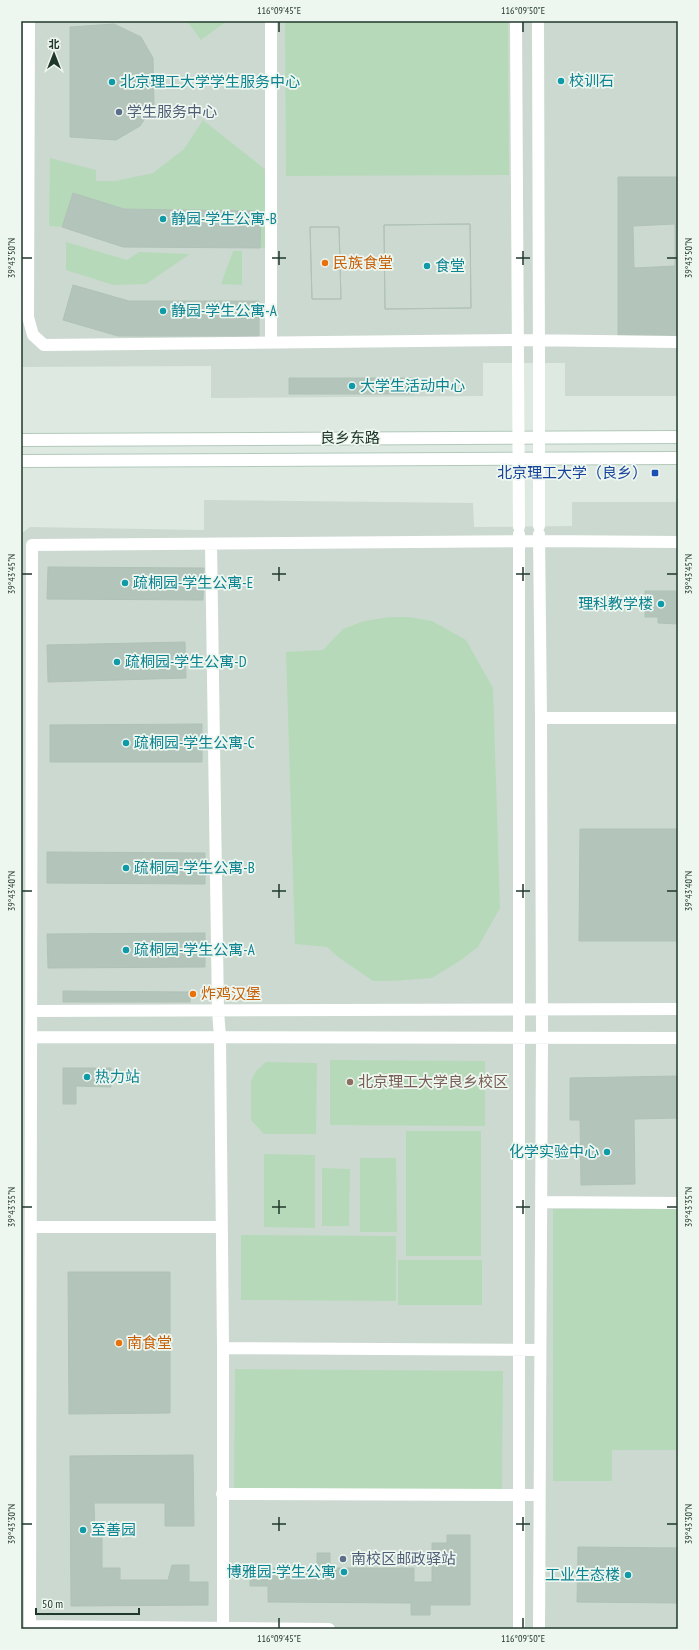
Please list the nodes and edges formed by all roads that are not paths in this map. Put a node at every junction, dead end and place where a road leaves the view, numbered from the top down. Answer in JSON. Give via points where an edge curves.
{"nodes":[{"id":1,"x":29,"y":21,"type":"edge"},
{"id":2,"x":271,"y":21,"type":"edge"},
{"id":3,"x":516,"y":21,"type":"edge"},
{"id":4,"x":538,"y":21,"type":"edge"},
{"id":5,"x":518,"y":340,"type":"junction"},
{"id":6,"x":539,"y":340,"type":"junction"},
{"id":7,"x":678,"y":342,"type":"edge"},
{"id":8,"x":271,"y":343,"type":"junction"},
{"id":9,"x":678,"y":437,"type":"edge"},
{"id":10,"x":518,"y":438,"type":"junction"},
{"id":11,"x":539,"y":438,"type":"junction"},
{"id":12,"x":21,"y":440,"type":"edge"},
{"id":13,"x":678,"y":458,"type":"edge"},
{"id":14,"x":518,"y":459,"type":"junction"},
{"id":15,"x":539,"y":459,"type":"junction"},
{"id":16,"x":21,"y":461,"type":"edge"},
{"id":17,"x":518,"y":541,"type":"junction"},
{"id":18,"x":539,"y":541,"type":"junction"},
{"id":19,"x":678,"y":542,"type":"edge"},
{"id":20,"x":211,"y":544,"type":"junction"},
{"id":21,"x":542,"y":718,"type":"junction"},
{"id":22,"x":678,"y":718,"type":"edge"},
{"id":23,"x":520,"y":1010,"type":"junction"},
{"id":24,"x":542,"y":1010,"type":"junction"},
{"id":25,"x":678,"y":1010,"type":"edge"},
{"id":26,"x":31,"y":1011,"type":"junction"},
{"id":27,"x":218,"y":1011,"type":"junction"},
{"id":28,"x":31,"y":1037,"type":"junction"},
{"id":29,"x":220,"y":1037,"type":"junction"},
{"id":30,"x":520,"y":1037,"type":"junction"},
{"id":31,"x":542,"y":1037,"type":"junction"},
{"id":32,"x":678,"y":1038,"type":"edge"},
{"id":33,"x":541,"y":1202,"type":"junction"},
{"id":34,"x":678,"y":1203,"type":"edge"},
{"id":35,"x":31,"y":1227,"type":"junction"},
{"id":36,"x":221,"y":1227,"type":"junction"},
{"id":37,"x":223,"y":1348,"type":"junction"},
{"id":38,"x":520,"y":1350,"type":"junction"},
{"id":39,"x":540,"y":1350,"type":"junction"},
{"id":40,"x":222,"y":1494,"type":"junction"},
{"id":41,"x":520,"y":1495,"type":"junction"},
{"id":42,"x":539,"y":1495,"type":"junction"},
{"id":43,"x":223,"y":1628,"type":"junction"},
{"id":44,"x":330,"y":1629,"type":"edge"},
{"id":45,"x":519,"y":1629,"type":"edge"},
{"id":46,"x":539,"y":1629,"type":"edge"}],
"edges":[{"from":1,"to":8,"type":"street","via":[[28,317],[33,335],[44,345]]},
{"from":2,"to":8,"type":"street"},
{"from":3,"to":5,"type":"street"},
{"from":4,"to":6,"type":"street"},
{"from":5,"to":6,"type":"street"},
{"from":5,"to":8,"type":"street"},
{"from":5,"to":10,"type":"street"},
{"from":6,"to":7,"type":"street"},
{"from":6,"to":11,"type":"street"},
{"from":9,"to":11,"type":"street","name":"良乡东路"},
{"from":10,"to":11,"type":"street","name":"良乡东路"},
{"from":10,"to":12,"type":"street","name":"良乡东路"},
{"from":10,"to":14,"type":"street"},
{"from":11,"to":15,"type":"street"},
{"from":13,"to":15,"type":"street","name":"良乡东路"},
{"from":14,"to":15,"type":"street","name":"良乡东路"},
{"from":14,"to":16,"type":"street","name":"良乡东路"},
{"from":14,"to":17,"type":"street"},
{"from":15,"to":18,"type":"street"},
{"from":17,"to":18,"type":"street"},
{"from":17,"to":20,"type":"street"},
{"from":17,"to":23,"type":"street"},
{"from":18,"to":19,"type":"street"},
{"from":18,"to":21,"type":"street"},
{"from":20,"to":26,"type":"street","via":[[32,545]]},
{"from":20,"to":27,"type":"street"},
{"from":21,"to":22,"type":"street"},
{"from":21,"to":24,"type":"street"},
{"from":23,"to":24,"type":"street"},
{"from":23,"to":27,"type":"street"},
{"from":23,"to":30,"type":"street"},
{"from":24,"to":25,"type":"street"},
{"from":24,"to":31,"type":"street"},
{"from":26,"to":27,"type":"street"},
{"from":26,"to":28,"type":"street"},
{"from":27,"to":29,"type":"street"},
{"from":28,"to":29,"type":"street"},
{"from":28,"to":35,"type":"street"},
{"from":29,"to":30,"type":"street"},
{"from":29,"to":36,"type":"street"},
{"from":30,"to":31,"type":"street"},
{"from":30,"to":38,"type":"street"},
{"from":31,"to":32,"type":"street"},
{"from":31,"to":33,"type":"street"},
{"from":33,"to":34,"type":"street"},
{"from":33,"to":39,"type":"street"},
{"from":35,"to":36,"type":"street"},
{"from":35,"to":43,"type":"street","via":[[30,1626]]},
{"from":36,"to":37,"type":"street"},
{"from":37,"to":38,"type":"street"},
{"from":37,"to":40,"type":"street"},
{"from":38,"to":39,"type":"street"},
{"from":38,"to":41,"type":"street"},
{"from":39,"to":42,"type":"street"},
{"from":40,"to":41,"type":"street"},
{"from":40,"to":43,"type":"street"},
{"from":41,"to":42,"type":"street"},
{"from":41,"to":45,"type":"street"},
{"from":42,"to":46,"type":"street"},
{"from":43,"to":44,"type":"street"}]}
